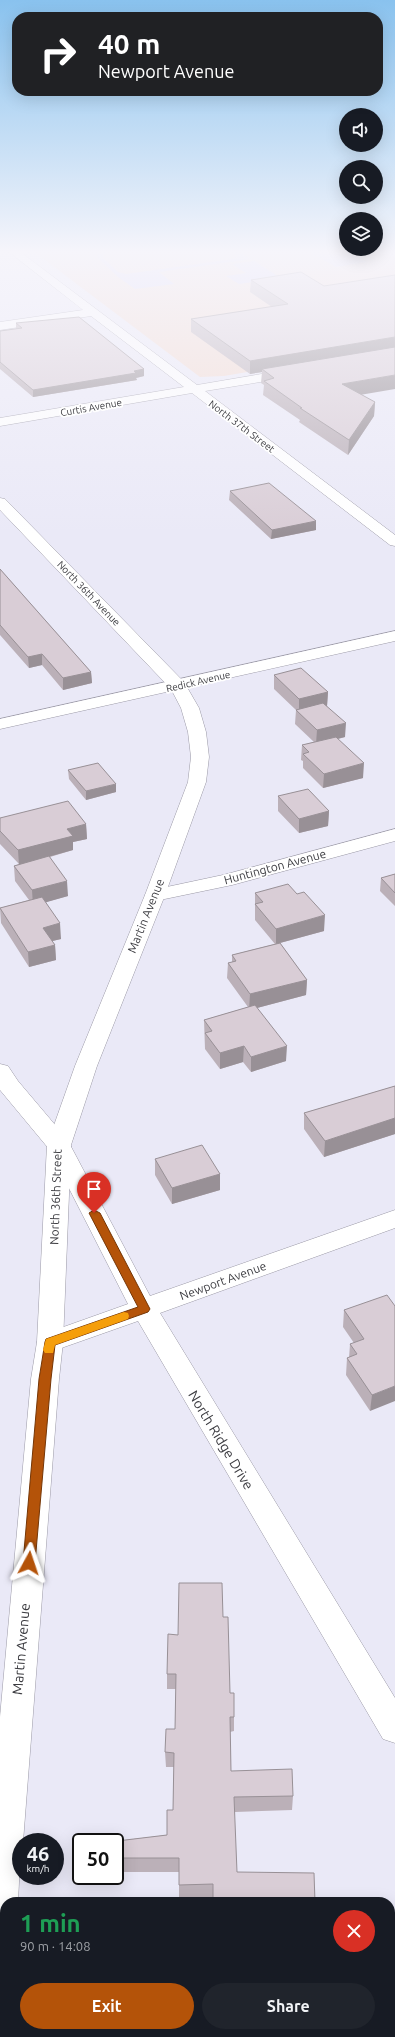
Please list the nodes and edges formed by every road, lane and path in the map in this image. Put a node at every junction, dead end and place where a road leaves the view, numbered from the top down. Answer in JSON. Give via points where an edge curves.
{"nodes":[{"id":1,"x":138,"y":346,"type":"edge"},
{"id":2,"x":302,"y":371,"type":"edge"},
{"id":3,"x":194,"y":389,"type":"junction"},
{"id":4,"x":0,"y":422,"type":"edge"},
{"id":5,"x":0,"y":502,"type":"edge"},
{"id":6,"x":395,"y":542,"type":"edge"},
{"id":7,"x":395,"y":636,"type":"edge"},
{"id":8,"x":178,"y":686,"type":"junction"},
{"id":9,"x":0,"y":724,"type":"edge"},
{"id":10,"x":395,"y":836,"type":"edge"},
{"id":11,"x":155,"y":895,"type":"junction"},
{"id":12,"x":0,"y":1071,"type":"edge"},
{"id":13,"x":59,"y":1145,"type":"junction"},
{"id":14,"x":395,"y":1219,"type":"edge"},
{"id":15,"x":144,"y":1309,"type":"junction"},
{"id":16,"x":50,"y":1342,"type":"junction"},
{"id":17,"x":395,"y":1728,"type":"edge"},
{"id":18,"x":6,"y":1748,"type":"edge"},
{"id":19,"x":0,"y":1897,"type":"edge"}],
"edges":[{"from":1,"to":3,"type":"street","name":"North 37th Street"},
{"from":2,"to":3,"type":"street","name":"Curtis Avenue"},
{"from":3,"to":4,"type":"street","name":"Curtis Avenue"},
{"from":3,"to":6,"type":"street","name":"North 37th Street"},
{"from":5,"to":8,"type":"street","name":"North 36th Avenue"},
{"from":7,"to":8,"type":"street","name":"Redick Avenue"},
{"from":8,"to":9,"type":"street","name":"Redick Avenue"},
{"from":8,"to":11,"type":"street","name":"Martin Avenue","via":[[193,714],[200,744],[200,765],[197,782]]},
{"from":10,"to":11,"type":"street","name":"Huntington Avenue","via":[[226,881]]},
{"from":11,"to":13,"type":"street","name":"Martin Avenue","via":[[86,1066]]},
{"from":12,"to":13,"type":"street","name":"North 36th Street","via":[[9,1086]]},
{"from":13,"to":15,"type":"street","name":"North Ridge Drive"},
{"from":13,"to":16,"type":"street","name":"North 36th Street"},
{"from":14,"to":15,"type":"street","name":"Newport Avenue"},
{"from":15,"to":16,"type":"street","name":"Newport Avenue"},
{"from":15,"to":17,"type":"street","name":"North Ridge Drive"},
{"from":16,"to":18,"type":"street","name":"Martin Avenue"},
{"from":18,"to":19,"type":"street","name":"Martin Avenue"}]}
